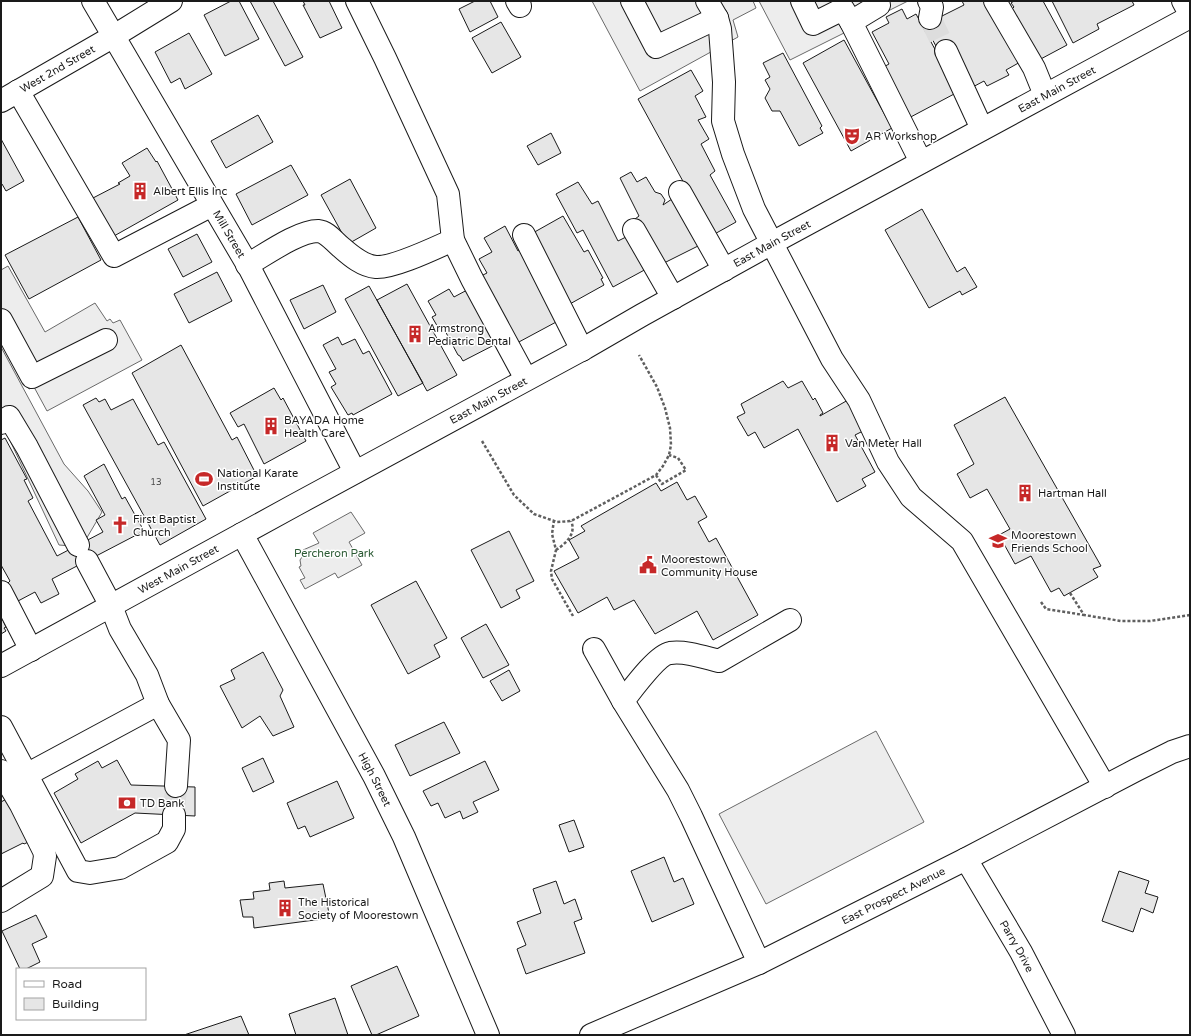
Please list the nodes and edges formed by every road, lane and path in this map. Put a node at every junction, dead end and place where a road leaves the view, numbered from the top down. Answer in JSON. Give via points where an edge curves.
{"nodes":[{"id":1,"x":93,"y":1,"type":"edge"},
{"id":2,"x":171,"y":1,"type":"edge"},
{"id":3,"x":357,"y":1,"type":"edge"},
{"id":4,"x":632,"y":1,"type":"edge"},
{"id":5,"x":802,"y":1,"type":"edge"},
{"id":6,"x":877,"y":1,"type":"edge"},
{"id":7,"x":995,"y":1,"type":"edge"},
{"id":8,"x":1184,"y":1,"type":"edge"},
{"id":9,"x":712,"y":9,"type":"edge"},
{"id":10,"x":1190,"y":15,"type":"edge"},
{"id":11,"x":851,"y":22,"type":"junction"},
{"id":12,"x":114,"y":36,"type":"junction"},
{"id":13,"x":946,"y":51,"type":"tunnel mouth"},
{"id":14,"x":1045,"y":95,"type":"junction"},
{"id":15,"x":10,"y":96,"type":"edge"},
{"id":16,"x":982,"y":129,"type":"junction"},
{"id":17,"x":921,"y":162,"type":"junction"},
{"id":18,"x":680,"y":192,"type":"dead end"},
{"id":19,"x":212,"y":205,"type":"junction"},
{"id":20,"x":634,"y":230,"type":"dead end"},
{"id":21,"x":524,"y":235,"type":"dead end"},
{"id":22,"x":453,"y":240,"type":"junction"},
{"id":23,"x":772,"y":243,"type":"junction"},
{"id":24,"x":247,"y":265,"type":"junction"},
{"id":25,"x":724,"y":270,"type":"junction"},
{"id":26,"x":673,"y":298,"type":"junction"},
{"id":27,"x":1,"y":320,"type":"edge"},
{"id":28,"x":106,"y":340,"type":"dead end"},
{"id":29,"x":582,"y":350,"type":"junction"},
{"id":30,"x":639,"y":355,"type":"dead end"},
{"id":31,"x":526,"y":379,"type":"junction"},
{"id":32,"x":1,"y":423,"type":"edge"},
{"id":33,"x":482,"y":441,"type":"dead end"},
{"id":34,"x":669,"y":455,"type":"junction"},
{"id":35,"x":355,"y":472,"type":"junction"},
{"id":36,"x":656,"y":475,"type":"junction"},
{"id":37,"x":554,"y":520,"type":"junction"},
{"id":38,"x":571,"y":521,"type":"junction"},
{"id":39,"x":242,"y":534,"type":"junction"},
{"id":40,"x":556,"y":550,"type":"junction"},
{"id":41,"x":1,"y":592,"type":"edge"},
{"id":42,"x":1070,"y":593,"type":"dead end"},
{"id":43,"x":1040,"y":602,"type":"dead end"},
{"id":44,"x":111,"y":606,"type":"junction"},
{"id":45,"x":1084,"y":615,"type":"junction"},
{"id":46,"x":1190,"y":615,"type":"edge"},
{"id":47,"x":573,"y":616,"type":"dead end"},
{"id":48,"x":790,"y":620,"type":"dead end"},
{"id":49,"x":594,"y":649,"type":"dead end"},
{"id":50,"x":31,"y":650,"type":"junction"},
{"id":51,"x":1,"y":666,"type":"edge"},
{"id":52,"x":623,"y":701,"type":"junction"},
{"id":53,"x":158,"y":704,"type":"junction"},
{"id":54,"x":1,"y":727,"type":"edge"},
{"id":55,"x":1190,"y":746,"type":"edge"},
{"id":56,"x":1,"y":771,"type":"edge"},
{"id":57,"x":28,"y":774,"type":"junction"},
{"id":58,"x":176,"y":786,"type":"tunnel mouth"},
{"id":59,"x":1105,"y":787,"type":"junction"},
{"id":60,"x":174,"y":815,"type":"tunnel mouth"},
{"id":61,"x":966,"y":860,"type":"junction"},
{"id":62,"x":1,"y":901,"type":"edge"},
{"id":63,"x":760,"y":963,"type":"junction"},
{"id":64,"x":599,"y":1033,"type":"edge"},
{"id":65,"x":488,"y":1035,"type":"edge"},
{"id":66,"x":1064,"y":1035,"type":"edge"}],
"edges":[{"from":1,"to":12,"type":"street","name":"Mill Street"},
{"from":2,"to":12,"type":"street","name":"West 2nd Street"},
{"from":3,"to":22,"type":"street","via":[[448,194]]},
{"from":4,"to":9,"type":"street","via":[[656,47]]},
{"from":5,"to":11,"type":"street","via":[[813,24],[843,9]]},
{"from":6,"to":11,"type":"street","via":[[879,5]]},
{"from":7,"to":14,"type":"street","via":[[1034,68]]},
{"from":8,"to":10,"type":"street"},
{"from":9,"to":23,"type":"street","via":[[720,29],[724,82],[723,121],[754,209]]},
{"from":10,"to":14,"type":"street","name":"East Main Street"},
{"from":11,"to":17,"type":"street"},
{"from":12,"to":15,"type":"street","name":"West 2nd Street"},
{"from":12,"to":19,"type":"street","name":"Mill Street"},
{"from":13,"to":16,"type":"street"},
{"from":14,"to":16,"type":"street","name":"East Main Street"},
{"from":15,"to":19,"type":"street","via":[[114,256]]},
{"from":16,"to":17,"type":"street","name":"East Main Street"},
{"from":17,"to":23,"type":"street","name":"East Main Street"},
{"from":18,"to":25,"type":"street"},
{"from":19,"to":24,"type":"street","name":"Mill Street"},
{"from":20,"to":26,"type":"street"},
{"from":21,"to":29,"type":"street"},
{"from":22,"to":24,"type":"street","via":[[396,264],[376,267],[351,256],[325,232],[317,231],[296,238]]},
{"from":22,"to":31,"type":"street"},
{"from":23,"to":25,"type":"street","name":"East Main Street"},
{"from":23,"to":59,"type":"street","via":[[832,359],[859,400],[888,462],[911,497],[962,541]]},
{"from":24,"to":35,"type":"street","name":"Mill Street"},
{"from":25,"to":26,"type":"street","name":"East Main Street"},
{"from":26,"to":29,"type":"street","name":"East Main Street"},
{"from":27,"to":28,"type":"street","via":[[32,376]]},
{"from":29,"to":31,"type":"street","name":"East Main Street"},
{"from":30,"to":34,"type":"path","via":[[657,387],[665,408],[670,428]]},
{"from":31,"to":35,"type":"street","name":"East Main Street"},
{"from":32,"to":44,"type":"street","via":[[9,417]]},
{"from":33,"to":37,"type":"path","via":[[514,495],[534,514]]},
{"from":34,"to":36,"type":"path"},
{"from":34,"to":36,"type":"path","via":[[678,458],[686,470],[662,484]]},
{"from":35,"to":39,"type":"street","name":"West Main Street"},
{"from":36,"to":38,"type":"path"},
{"from":37,"to":38,"type":"path"},
{"from":37,"to":40,"type":"path","via":[[552,534]]},
{"from":38,"to":40,"type":"path","via":[[574,526],[571,535]]},
{"from":39,"to":44,"type":"street","name":"West Main Street"},
{"from":39,"to":65,"type":"street","name":"High Street","via":[[401,830]]},
{"from":40,"to":47,"type":"path","via":[[551,571],[552,579]]},
{"from":41,"to":50,"type":"street"},
{"from":42,"to":45,"type":"path"},
{"from":43,"to":45,"type":"path","via":[[1046,610]]},
{"from":44,"to":50,"type":"street","name":"West Main Street"},
{"from":44,"to":53,"type":"street","via":[[120,629],[147,675]]},
{"from":45,"to":46,"type":"path","via":[[1121,621],[1150,621]]},
{"from":48,"to":52,"type":"street","via":[[719,661],[683,653],[668,654],[641,677]]},
{"from":49,"to":52,"type":"street"},
{"from":50,"to":51,"type":"street","name":"West Main Street"},
{"from":52,"to":63,"type":"street","via":[[678,790]]},
{"from":53,"to":57,"type":"street"},
{"from":53,"to":58,"type":"street","via":[[179,740]]},
{"from":54,"to":57,"type":"street"},
{"from":55,"to":59,"type":"street","name":"East Prospect Avenue","via":[[1172,752]]},
{"from":56,"to":62,"type":"street","via":[[21,805],[45,856],[42,876]]},
{"from":57,"to":60,"type":"street","via":[[78,871],[90,873],[120,868],[167,842],[174,829]]},
{"from":59,"to":61,"type":"street","name":"East Prospect Avenue"},
{"from":61,"to":63,"type":"street","name":"East Prospect Avenue"},
{"from":61,"to":66,"type":"street","name":"Parry Drive","via":[[1021,952]]},
{"from":63,"to":64,"type":"street","name":"East Prospect Avenue"}]}
